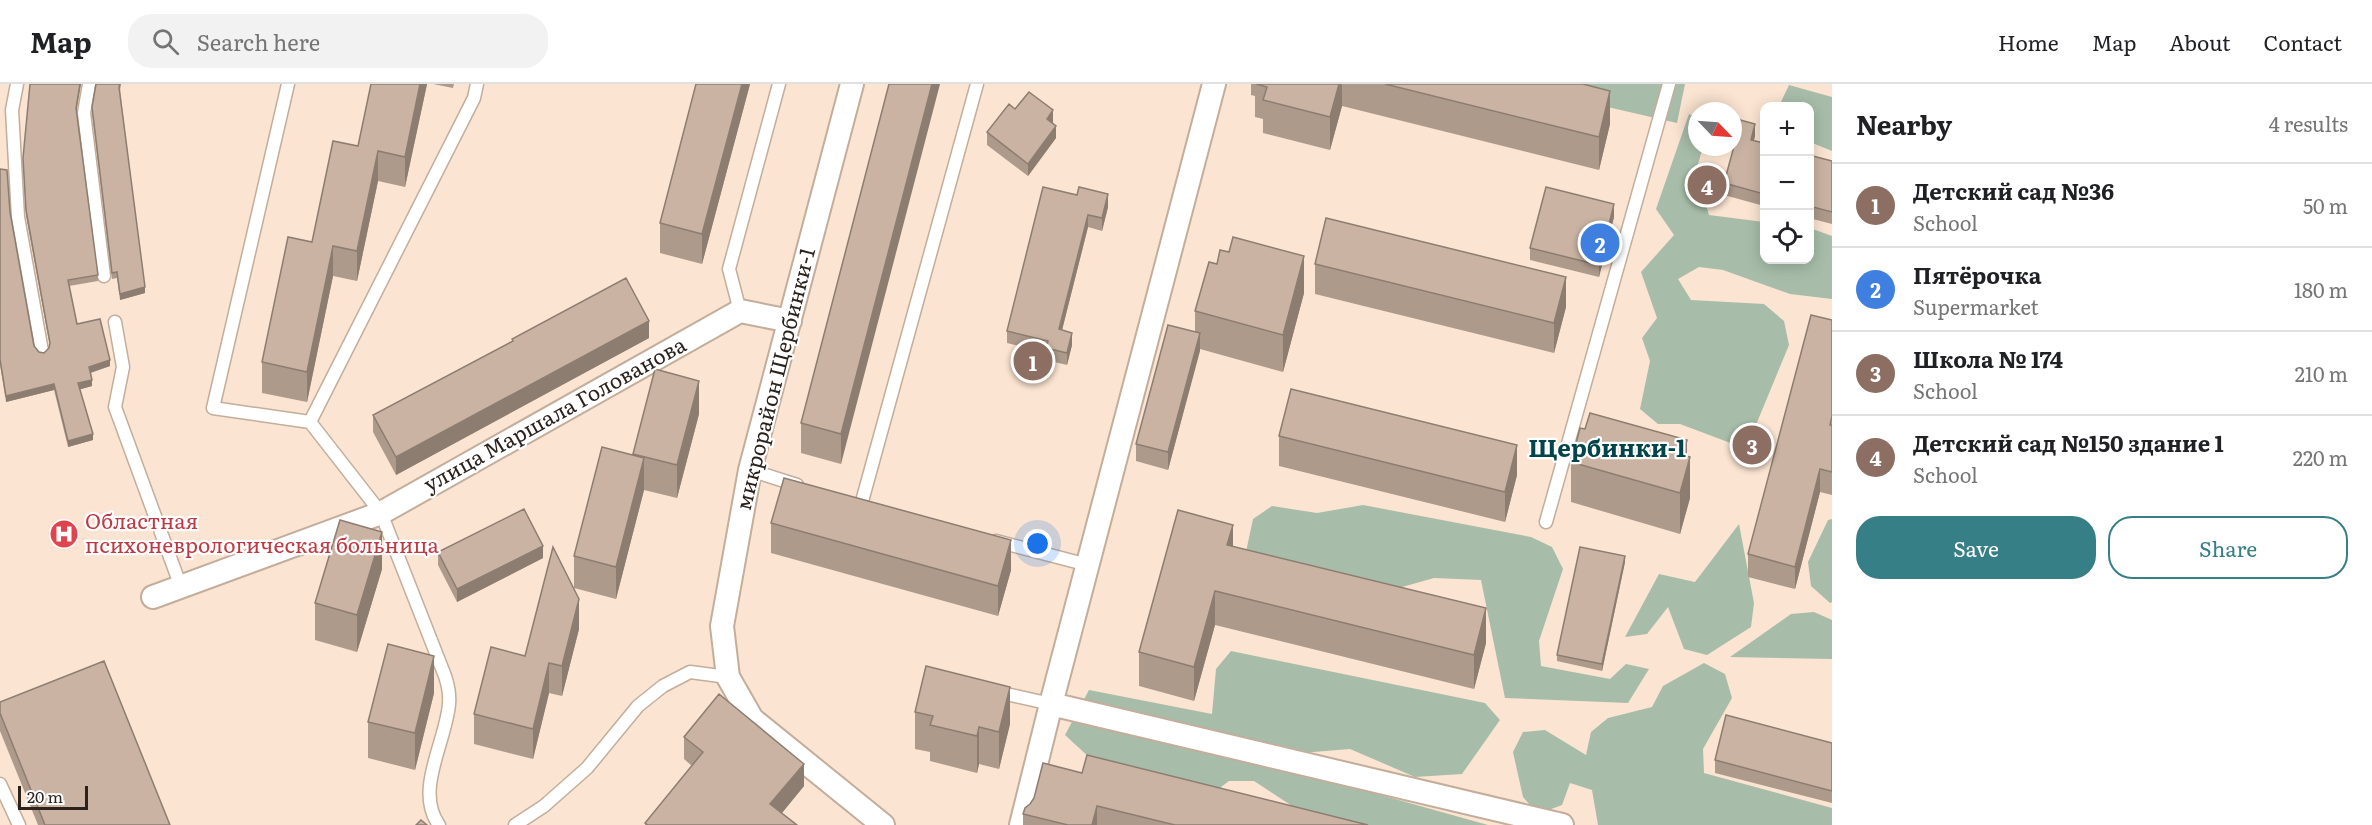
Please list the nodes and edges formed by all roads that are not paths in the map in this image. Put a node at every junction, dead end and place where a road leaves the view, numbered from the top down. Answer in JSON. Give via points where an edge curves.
{"nodes":[{"id":1,"x":17,"y":84,"type":"edge"},
{"id":2,"x":89,"y":84,"type":"edge"},
{"id":3,"x":288,"y":84,"type":"edge"},
{"id":4,"x":477,"y":84,"type":"edge"},
{"id":5,"x":779,"y":84,"type":"edge"},
{"id":6,"x":852,"y":84,"type":"edge"},
{"id":7,"x":977,"y":84,"type":"edge"},
{"id":8,"x":1214,"y":84,"type":"edge"},
{"id":9,"x":1669,"y":84,"type":"edge"},
{"id":10,"x":104,"y":276,"type":"dead end"},
{"id":11,"x":740,"y":311,"type":"junction"},
{"id":12,"x":790,"y":321,"type":"junction"},
{"id":13,"x":115,"y":322,"type":"dead end"},
{"id":14,"x":42,"y":351,"type":"edge"},
{"id":15,"x":310,"y":422,"type":"junction"},
{"id":16,"x":750,"y":470,"type":"junction"},
{"id":17,"x":806,"y":488,"type":"edge"},
{"id":18,"x":861,"y":505,"type":"edge"},
{"id":19,"x":381,"y":513,"type":"junction"},
{"id":20,"x":1546,"y":522,"type":"dead end"},
{"id":21,"x":986,"y":538,"type":"edge"},
{"id":22,"x":1088,"y":565,"type":"junction"},
{"id":23,"x":181,"y":587,"type":"junction"},
{"id":24,"x":153,"y":597,"type":"dead end"},
{"id":25,"x":728,"y":678,"type":"junction"},
{"id":26,"x":983,"y":688,"type":"edge"},
{"id":27,"x":1051,"y":704,"type":"junction"},
{"id":28,"x":0,"y":784,"type":"edge"},
{"id":29,"x":19,"y":825,"type":"edge"},
{"id":30,"x":439,"y":825,"type":"edge"},
{"id":31,"x":515,"y":825,"type":"edge"},
{"id":32,"x":883,"y":825,"type":"edge"},
{"id":33,"x":1021,"y":825,"type":"edge"},
{"id":34,"x":1562,"y":825,"type":"edge"}],
"edges":[{"from":1,"to":14,"type":"lane","via":[[12,110],[18,217]]},
{"from":2,"to":10,"type":"lane","via":[[84,113]]},
{"from":3,"to":15,"type":"lane","via":[[213,408]]},
{"from":4,"to":15,"type":"lane","via":[[474,98]]},
{"from":5,"to":11,"type":"lane","via":[[729,269]]},
{"from":6,"to":12,"type":"street","name":"микрорайон Щербинки-1"},
{"from":7,"to":18,"type":"lane"},
{"from":8,"to":22,"type":"street"},
{"from":9,"to":20,"type":"lane"},
{"from":11,"to":12,"type":"street"},
{"from":11,"to":19,"type":"street","name":"улица Маршала Голованова"},
{"from":12,"to":16,"type":"street","name":"микрорайон Щербинки-1"},
{"from":13,"to":23,"type":"lane","via":[[123,367],[115,407]]},
{"from":15,"to":19,"type":"lane"},
{"from":16,"to":17,"type":"lane"},
{"from":16,"to":25,"type":"street","name":"микрорайон Щербинки-1","via":[[722,626]]},
{"from":19,"to":23,"type":"street","name":"улица Маршала Голованова"},
{"from":19,"to":30,"type":"lane","via":[[449,688],[447,717],[429,786],[428,801]]},
{"from":21,"to":22,"type":"lane"},
{"from":22,"to":27,"type":"street"},
{"from":23,"to":24,"type":"street","name":"улица Маршала Голованова"},
{"from":25,"to":31,"type":"lane","via":[[690,672],[663,686],[638,706],[587,768],[544,806]]},
{"from":25,"to":32,"type":"street","via":[[752,719]]},
{"from":26,"to":27,"type":"lane"},
{"from":27,"to":33,"type":"street"},
{"from":27,"to":34,"type":"street"},
{"from":28,"to":29,"type":"lane"}]}
